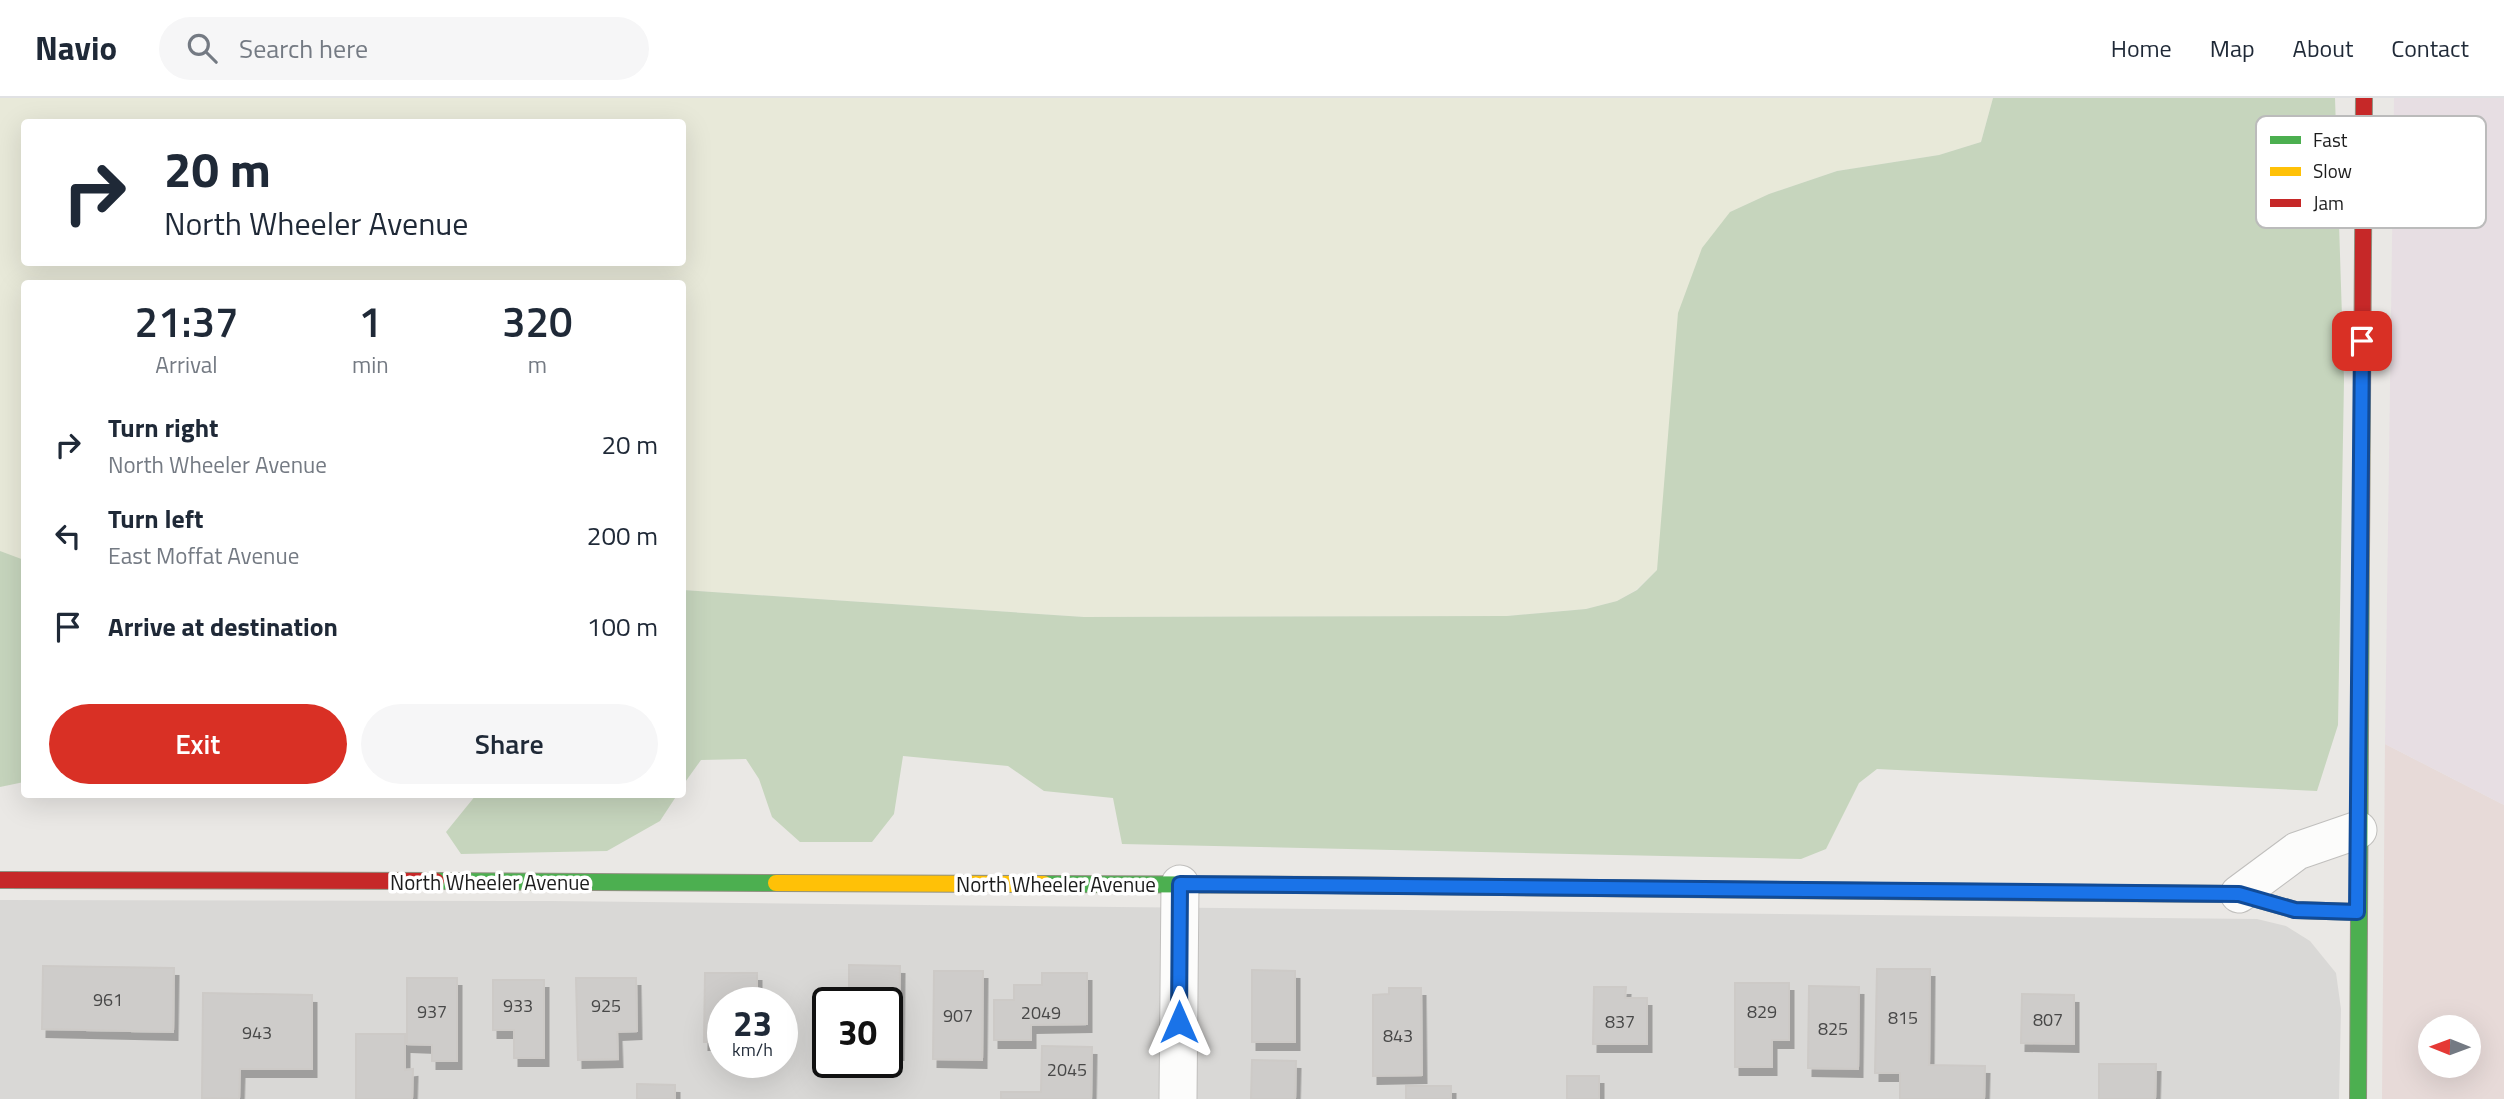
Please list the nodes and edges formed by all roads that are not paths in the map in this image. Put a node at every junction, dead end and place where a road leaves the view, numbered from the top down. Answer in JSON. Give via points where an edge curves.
{"nodes":[{"id":1,"x":2364,"y":98,"type":"edge"},
{"id":2,"x":2364,"y":116,"type":"edge"},
{"id":3,"x":2363,"y":228,"type":"edge"},
{"id":4,"x":2358,"y":830,"type":"junction"},
{"id":5,"x":0,"y":880,"type":"edge"},
{"id":6,"x":1180,"y":884,"type":"junction"},
{"id":7,"x":2239,"y":894,"type":"junction"},
{"id":8,"x":2357,"y":912,"type":"junction"},
{"id":9,"x":1178,"y":1099,"type":"edge"},
{"id":10,"x":2358,"y":1099,"type":"edge"}],
"edges":[{"from":1,"to":2,"type":"street"},
{"from":3,"to":4,"type":"street"},
{"from":4,"to":7,"type":"street","via":[[2297,851]]},
{"from":4,"to":8,"type":"street"},
{"from":5,"to":6,"type":"street","name":"North Wheeler Avenue"},
{"from":6,"to":7,"type":"street","name":"North Wheeler Avenue"},
{"from":6,"to":9,"type":"street"},
{"from":7,"to":8,"type":"street","name":"North Wheeler Avenue","via":[[2295,910]]},
{"from":8,"to":10,"type":"street"}]}
